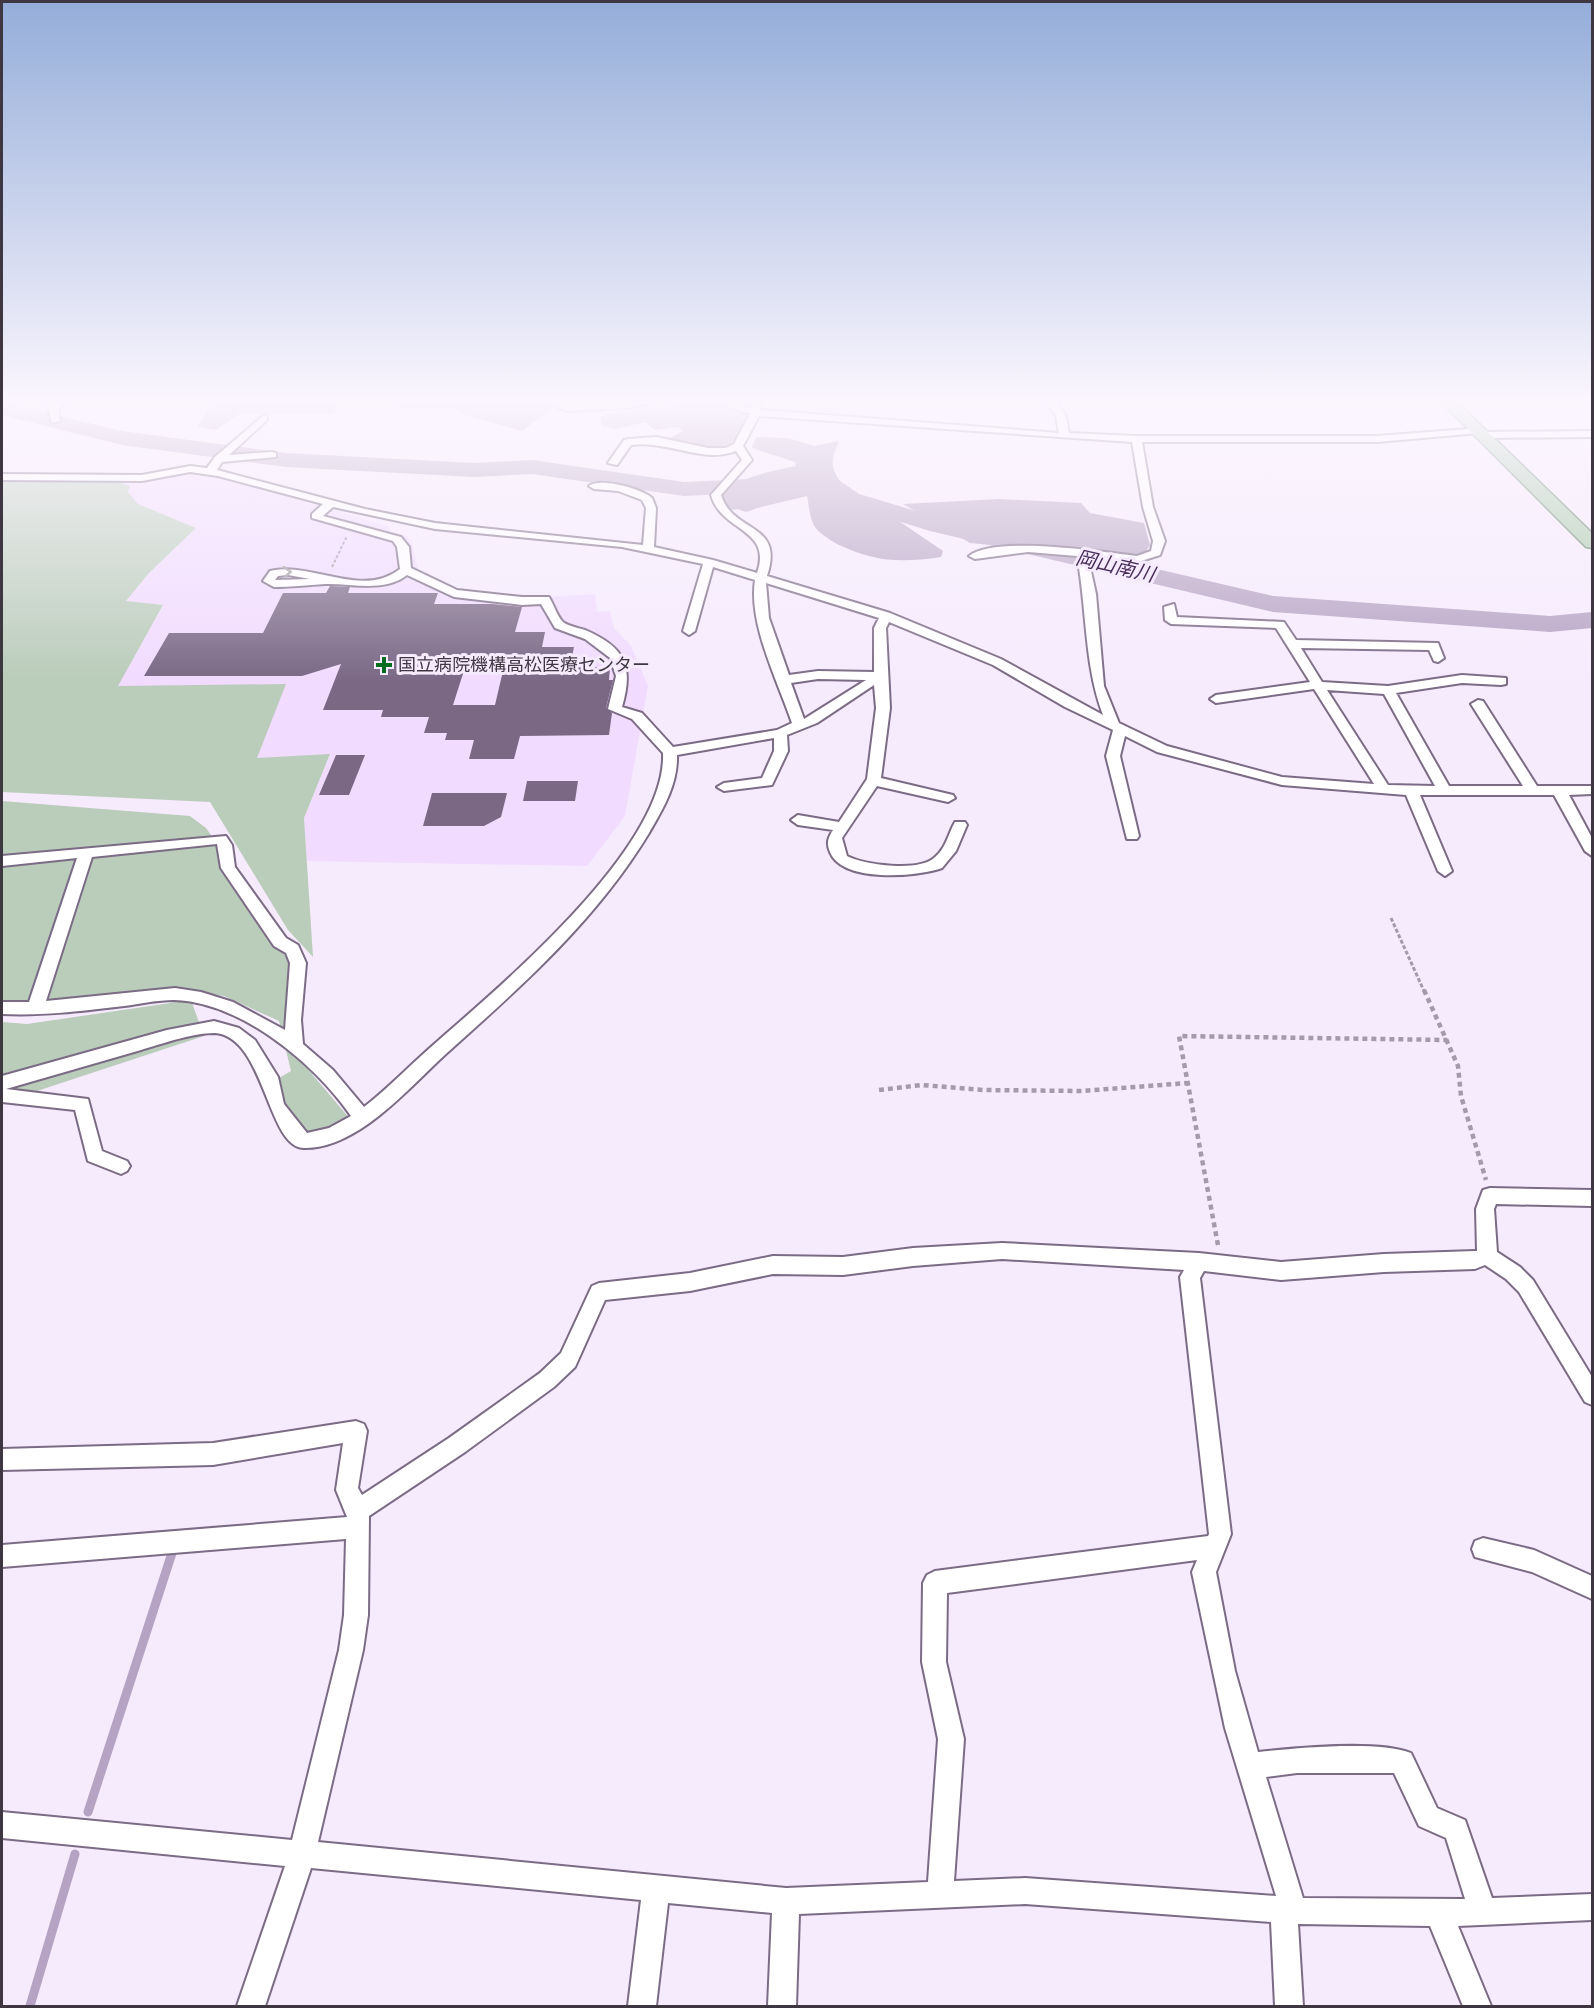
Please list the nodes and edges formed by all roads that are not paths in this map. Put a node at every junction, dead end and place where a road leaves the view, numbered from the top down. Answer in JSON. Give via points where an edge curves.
{"nodes":[{"id":1,"x":291,"y":494,"type":"edge"},
{"id":2,"x":635,"y":494,"type":"edge"},
{"id":3,"x":717,"y":494,"type":"edge"},
{"id":4,"x":1146,"y":494,"type":"edge"},
{"id":5,"x":1544,"y":494,"type":"edge"},
{"id":6,"x":330,"y":504,"type":"junction"},
{"id":7,"x":363,"y":512,"type":"junction"},
{"id":8,"x":347,"y":527,"type":"junction"},
{"id":9,"x":1591,"y":540,"type":"edge"},
{"id":10,"x":648,"y":549,"type":"junction"},
{"id":11,"x":1082,"y":554,"type":"junction"},
{"id":12,"x":975,"y":556,"type":"dead end"},
{"id":13,"x":709,"y":562,"type":"junction"},
{"id":14,"x":406,"y":570,"type":"junction"},
{"id":15,"x":762,"y":578,"type":"junction"},
{"id":16,"x":325,"y":581,"type":"road end"},
{"id":17,"x":1170,"y":608,"type":"dead end"},
{"id":18,"x":886,"y":616,"type":"junction"},
{"id":19,"x":689,"y":631,"type":"dead end"},
{"id":20,"x":1294,"y":644,"type":"junction"},
{"id":21,"x":1438,"y":658,"type":"dead end"},
{"id":22,"x":880,"y":676,"type":"junction"},
{"id":23,"x":784,"y":680,"type":"junction"},
{"id":24,"x":1502,"y":681,"type":"dead end"},
{"id":25,"x":1317,"y":685,"type":"junction"},
{"id":26,"x":1388,"y":690,"type":"junction"},
{"id":27,"x":1216,"y":699,"type":"dead end"},
{"id":28,"x":1478,"y":705,"type":"dead end"},
{"id":29,"x":799,"y":724,"type":"junction"},
{"id":30,"x":1117,"y":727,"type":"junction"},
{"id":31,"x":780,"y":733,"type":"junction"},
{"id":32,"x":669,"y":752,"type":"junction"},
{"id":33,"x":873,"y":781,"type":"junction"},
{"id":34,"x":724,"y":787,"type":"dead end"},
{"id":35,"x":1384,"y":789,"type":"junction"},
{"id":36,"x":1533,"y":790,"type":"junction"},
{"id":37,"x":1559,"y":790,"type":"junction"},
{"id":38,"x":1593,"y":790,"type":"edge"},
{"id":39,"x":1411,"y":791,"type":"junction"},
{"id":40,"x":1445,"y":791,"type":"junction"},
{"id":41,"x":948,"y":798,"type":"dead end"},
{"id":42,"x":798,"y":820,"type":"dead end"},
{"id":43,"x":960,"y":825,"type":"dead end"},
{"id":44,"x":842,"y":827,"type":"junction"},
{"id":45,"x":1132,"y":836,"type":"dead end"},
{"id":46,"x":1593,"y":852,"type":"edge"},
{"id":47,"x":86,"y":853,"type":"junction"},
{"id":48,"x":2,"y":861,"type":"edge"},
{"id":49,"x":1445,"y":871,"type":"dead end"},
{"id":50,"x":2,"y":1008,"type":"edge"},
{"id":51,"x":35,"y":1010,"type":"junction"},
{"id":52,"x":295,"y":1047,"type":"junction"},
{"id":53,"x":2,"y":1083,"type":"edge"},
{"id":54,"x":2,"y":1095,"type":"edge"},
{"id":55,"x":361,"y":1117,"type":"junction"},
{"id":56,"x":121,"y":1166,"type":"dead end"},
{"id":57,"x":1593,"y":1197,"type":"edge"},
{"id":58,"x":1487,"y":1256,"type":"junction"},
{"id":59,"x":1199,"y":1262,"type":"junction"},
{"id":60,"x":1593,"y":1395,"type":"edge"},
{"id":61,"x":2,"y":1459,"type":"edge"},
{"id":62,"x":358,"y":1519,"type":"junction"},
{"id":63,"x":1214,"y":1547,"type":"junction"},
{"id":64,"x":1483,"y":1549,"type":"dead end"},
{"id":65,"x":2,"y":1556,"type":"edge"},
{"id":66,"x":1593,"y":1588,"type":"edge"},
{"id":67,"x":1250,"y":1766,"type":"junction"},
{"id":68,"x":2,"y":1825,"type":"edge"},
{"id":69,"x":303,"y":1854,"type":"junction"},
{"id":70,"x":656,"y":1888,"type":"junction"},
{"id":71,"x":940,"y":1895,"type":"junction"},
{"id":72,"x":786,"y":1901,"type":"junction"},
{"id":73,"x":1593,"y":1907,"type":"edge"},
{"id":74,"x":1289,"y":1910,"type":"junction"},
{"id":75,"x":1438,"y":1912,"type":"junction"},
{"id":76,"x":1483,"y":1912,"type":"junction"},
{"id":77,"x":251,"y":2007,"type":"edge"},
{"id":78,"x":642,"y":2007,"type":"edge"},
{"id":79,"x":782,"y":2007,"type":"edge"},
{"id":80,"x":1289,"y":2007,"type":"edge"},
{"id":81,"x":1477,"y":2007,"type":"edge"}],
"edges":[{"from":1,"to":6,"type":"street"},
{"from":2,"to":10,"type":"street","via":[[647,498],[651,508]]},
{"from":3,"to":15,"type":"street","via":[[717,503],[727,514],[767,548]]},
{"from":4,"to":11,"type":"street","via":[[1159,541],[1156,553],[1138,559]]},
{"from":5,"to":9,"type":"main road"},
{"from":6,"to":7,"type":"street"},
{"from":6,"to":8,"type":"street","via":[[317,514],[323,520]]},
{"from":7,"to":8,"type":"street"},
{"from":7,"to":10,"type":"street","via":[[435,526]]},
{"from":8,"to":14,"type":"street","via":[[402,543]]},
{"from":10,"to":13,"type":"street"},
{"from":11,"to":12,"type":"street","via":[[1034,547]]},
{"from":11,"to":30,"type":"street","via":[[1090,594],[1098,686]]},
{"from":13,"to":15,"type":"street"},
{"from":13,"to":19,"type":"street"},
{"from":14,"to":16,"type":"street","via":[[388,581]]},
{"from":14,"to":32,"type":"street","via":[[454,593],[545,600],[559,625],[583,632],[618,659],[622,674],[615,709],[637,716]]},
{"from":15,"to":18,"type":"street"},
{"from":15,"to":23,"type":"street","via":[[762,610]]},
{"from":17,"to":20,"type":"street","via":[[1171,620],[1280,625]]},
{"from":18,"to":22,"type":"street","via":[[880,627]]},
{"from":18,"to":30,"type":"street","via":[[997,662]]},
{"from":20,"to":21,"type":"street","via":[[1434,646]]},
{"from":20,"to":25,"type":"street"},
{"from":22,"to":23,"type":"street","via":[[818,675]]},
{"from":22,"to":29,"type":"street","via":[[849,698]]},
{"from":22,"to":33,"type":"street","via":[[883,708]]},
{"from":23,"to":29,"type":"street"},
{"from":24,"to":26,"type":"street","via":[[1462,679]]},
{"from":25,"to":26,"type":"street"},
{"from":25,"to":27,"type":"street"},
{"from":25,"to":35,"type":"street"},
{"from":26,"to":40,"type":"street"},
{"from":28,"to":36,"type":"street"},
{"from":29,"to":31,"type":"street"},
{"from":30,"to":35,"type":"street","via":[[1162,749],[1282,781]]},
{"from":30,"to":45,"type":"street","via":[[1113,756]]},
{"from":31,"to":32,"type":"street"},
{"from":31,"to":34,"type":"street","via":[[781,751],[767,782]]},
{"from":32,"to":55,"type":"street","via":[[671,766],[660,801],[636,844],[599,895],[560,940]]},
{"from":33,"to":41,"type":"street"},
{"from":33,"to":44,"type":"street"},
{"from":35,"to":39,"type":"street"},
{"from":36,"to":37,"type":"street"},
{"from":36,"to":40,"type":"street"},
{"from":37,"to":38,"type":"street"},
{"from":37,"to":46,"type":"street"},
{"from":39,"to":40,"type":"street"},
{"from":39,"to":49,"type":"street"},
{"from":42,"to":44,"type":"street"},
{"from":43,"to":44,"type":"street","via":[[952,846],[938,863],[917,869],[877,869],[841,859],[835,838]]},
{"from":47,"to":48,"type":"street"},
{"from":47,"to":51,"type":"street"},
{"from":47,"to":52,"type":"street","via":[[221,839],[228,868],[280,942],[292,949],[298,963],[292,1020]]},
{"from":50,"to":51,"type":"street"},
{"from":51,"to":52,"type":"street","via":[[176,994],[221,1002],[267,1026]]},
{"from":52,"to":55,"type":"street","via":[[352,1102]]},
{"from":53,"to":55,"type":"street","via":[[166,1036],[214,1027],[233,1033],[249,1045],[269,1077],[276,1104],[303,1141],[326,1137]]},
{"from":54,"to":56,"type":"street","via":[[82,1104],[94,1156]]},
{"from":57,"to":58,"type":"street","via":[[1490,1196],[1485,1209]]},
{"from":58,"to":59,"type":"street","via":[[1475,1260],[1281,1271]]},
{"from":58,"to":60,"type":"street","via":[[1526,1286]]},
{"from":59,"to":62,"type":"street","via":[[1002,1251],[843,1266],[773,1265],[690,1281],[599,1292],[568,1360],[547,1380]]},
{"from":59,"to":63,"type":"street","via":[[1190,1277],[1220,1534]]},
{"from":61,"to":62,"type":"street","via":[[213,1454],[356,1431],[347,1490]]},
{"from":62,"to":65,"type":"street"},
{"from":62,"to":69,"type":"street","via":[[356,1615],[351,1650]]},
{"from":63,"to":67,"type":"street","via":[[1204,1572],[1223,1671]]},
{"from":63,"to":71,"type":"street","via":[[934,1583],[934,1662],[951,1739]]},
{"from":64,"to":66,"type":"street","via":[[1534,1561]]},
{"from":67,"to":74,"type":"street","via":[[1283,1869]]},
{"from":67,"to":76,"type":"street","via":[[1297,1760],[1402,1762],[1428,1817],[1456,1829]]},
{"from":68,"to":69,"type":"street"},
{"from":69,"to":70,"type":"street"},
{"from":69,"to":77,"type":"street"},
{"from":70,"to":72,"type":"street"},
{"from":70,"to":78,"type":"street"},
{"from":71,"to":72,"type":"street"},
{"from":71,"to":74,"type":"street","via":[[1025,1891]]},
{"from":72,"to":79,"type":"street"},
{"from":73,"to":76,"type":"street"},
{"from":74,"to":75,"type":"street"},
{"from":74,"to":80,"type":"street"},
{"from":75,"to":76,"type":"street"},
{"from":75,"to":81,"type":"street"}]}
